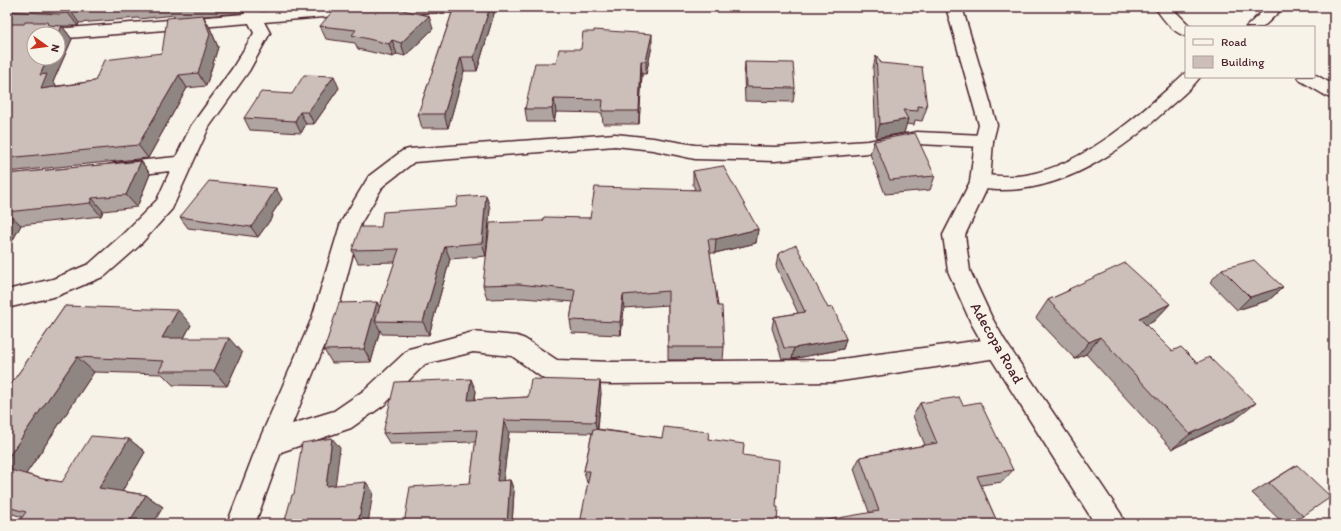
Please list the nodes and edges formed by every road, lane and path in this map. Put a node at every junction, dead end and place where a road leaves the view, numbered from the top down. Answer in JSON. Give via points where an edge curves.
{"nodes":[{"id":1,"x":463,"y":7,"type":"edge"},
{"id":2,"x":952,"y":7,"type":"edge"},
{"id":3,"x":1164,"y":7,"type":"edge"},
{"id":4,"x":1276,"y":7,"type":"edge"},
{"id":5,"x":253,"y":13,"type":"edge"},
{"id":6,"x":1255,"y":26,"type":"edge"},
{"id":7,"x":7,"y":30,"type":"edge"},
{"id":8,"x":1185,"y":30,"type":"edge"},
{"id":9,"x":1190,"y":78,"type":"edge"},
{"id":10,"x":1309,"y":78,"type":"edge"},
{"id":11,"x":1334,"y":93,"type":"edge"},
{"id":12,"x":984,"y":142,"type":"junction"},
{"id":13,"x":182,"y":163,"type":"junction"},
{"id":14,"x":101,"y":172,"type":"edge"},
{"id":15,"x":980,"y":182,"type":"junction"},
{"id":16,"x":7,"y":299,"type":"edge"},
{"id":17,"x":997,"y":348,"type":"junction"},
{"id":18,"x":271,"y":443,"type":"junction"},
{"id":19,"x":241,"y":524,"type":"edge"},
{"id":20,"x":1111,"y":524,"type":"edge"}],
"edges":[{"from":1,"to":5,"type":"street"},
{"from":2,"to":12,"type":"street","name":"Adecopa Road","via":[[988,125]]},
{"from":3,"to":8,"type":"street"},
{"from":4,"to":6,"type":"street"},
{"from":5,"to":7,"type":"street","via":[[214,20],[68,33]]},
{"from":5,"to":13,"type":"street","via":[[262,33],[240,71],[200,126]]},
{"from":9,"to":15,"type":"street","via":[[1161,106],[1102,150],[1053,176],[1025,182]]},
{"from":10,"to":11,"type":"street"},
{"from":12,"to":15,"type":"street","name":"Adecopa Road"},
{"from":12,"to":18,"type":"street","via":[[917,138],[868,147],[775,154],[695,152],[615,140],[409,156],[376,181],[351,222],[324,318]]},
{"from":13,"to":14,"type":"street"},
{"from":13,"to":16,"type":"street","via":[[165,204],[131,240],[97,270],[57,287]]},
{"from":15,"to":17,"type":"street","name":"Adecopa Road","via":[[954,235],[959,271]]},
{"from":17,"to":18,"type":"street","via":[[834,371],[612,372],[553,371],[516,346],[473,342],[418,356],[376,396],[342,420]]},
{"from":17,"to":20,"type":"street","name":"Adecopa Road"},
{"from":18,"to":19,"type":"street"}]}
